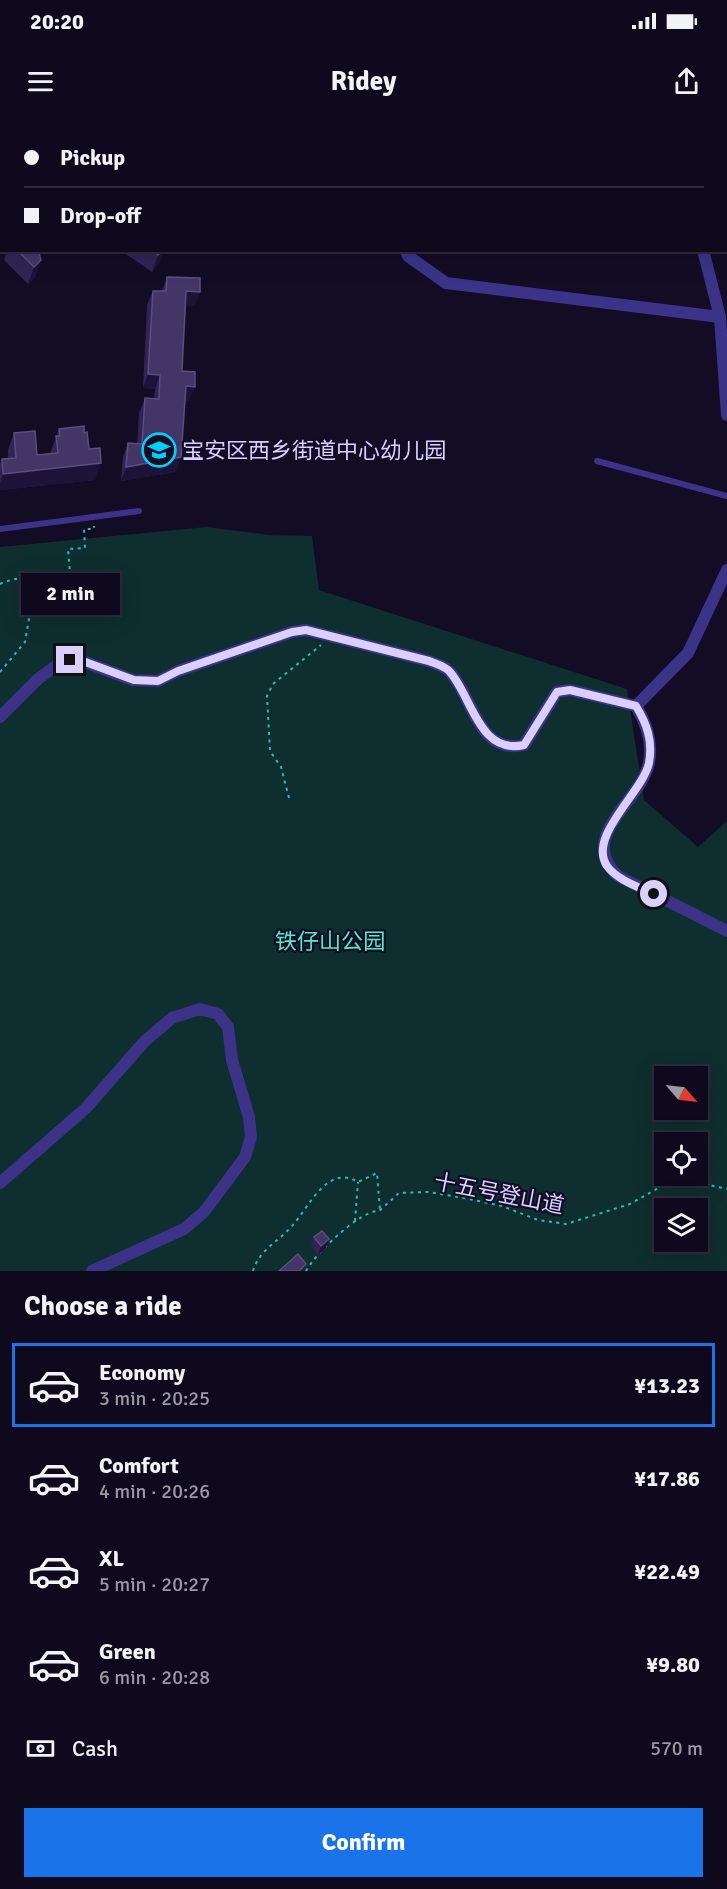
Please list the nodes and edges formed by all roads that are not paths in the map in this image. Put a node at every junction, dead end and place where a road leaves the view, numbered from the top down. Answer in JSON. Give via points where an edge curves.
{"nodes":[{"id":1,"x":407,"y":252,"type":"edge"},
{"id":2,"x":704,"y":252,"type":"edge"},
{"id":3,"x":720,"y":317,"type":"junction"},
{"id":4,"x":727,"y":415,"type":"edge"},
{"id":5,"x":597,"y":460,"type":"dead end"},
{"id":6,"x":727,"y":496,"type":"edge"},
{"id":7,"x":140,"y":511,"type":"dead end"},
{"id":8,"x":0,"y":529,"type":"edge"},
{"id":9,"x":727,"y":570,"type":"edge"},
{"id":10,"x":636,"y":706,"type":"junction"},
{"id":11,"x":0,"y":717,"type":"edge"},
{"id":12,"x":727,"y":931,"type":"edge"},
{"id":13,"x":0,"y":1183,"type":"edge"},
{"id":14,"x":92,"y":1271,"type":"edge"}],
"edges":[{"from":1,"to":3,"type":"street","via":[[446,283]]},
{"from":2,"to":3,"type":"street"},
{"from":3,"to":4,"type":"street"},
{"from":5,"to":6,"type":"lane"},
{"from":7,"to":8,"type":"lane"},
{"from":9,"to":10,"type":"street","via":[[688,653]]},
{"from":10,"to":11,"type":"street","via":[[570,690],[557,692],[524,745],[512,747],[492,739],[476,720],[462,687],[448,669],[306,630],[158,681],[134,680],[80,660],[60,663]]},
{"from":10,"to":12,"type":"street","via":[[646,722],[650,743],[648,765],[606,834],[606,865],[618,876]]},
{"from":13,"to":14,"type":"street","via":[[86,1108],[145,1041],[172,1018],[200,1009],[218,1014],[228,1027],[232,1060],[249,1117],[251,1137],[245,1157],[204,1212],[184,1228]]}]}
